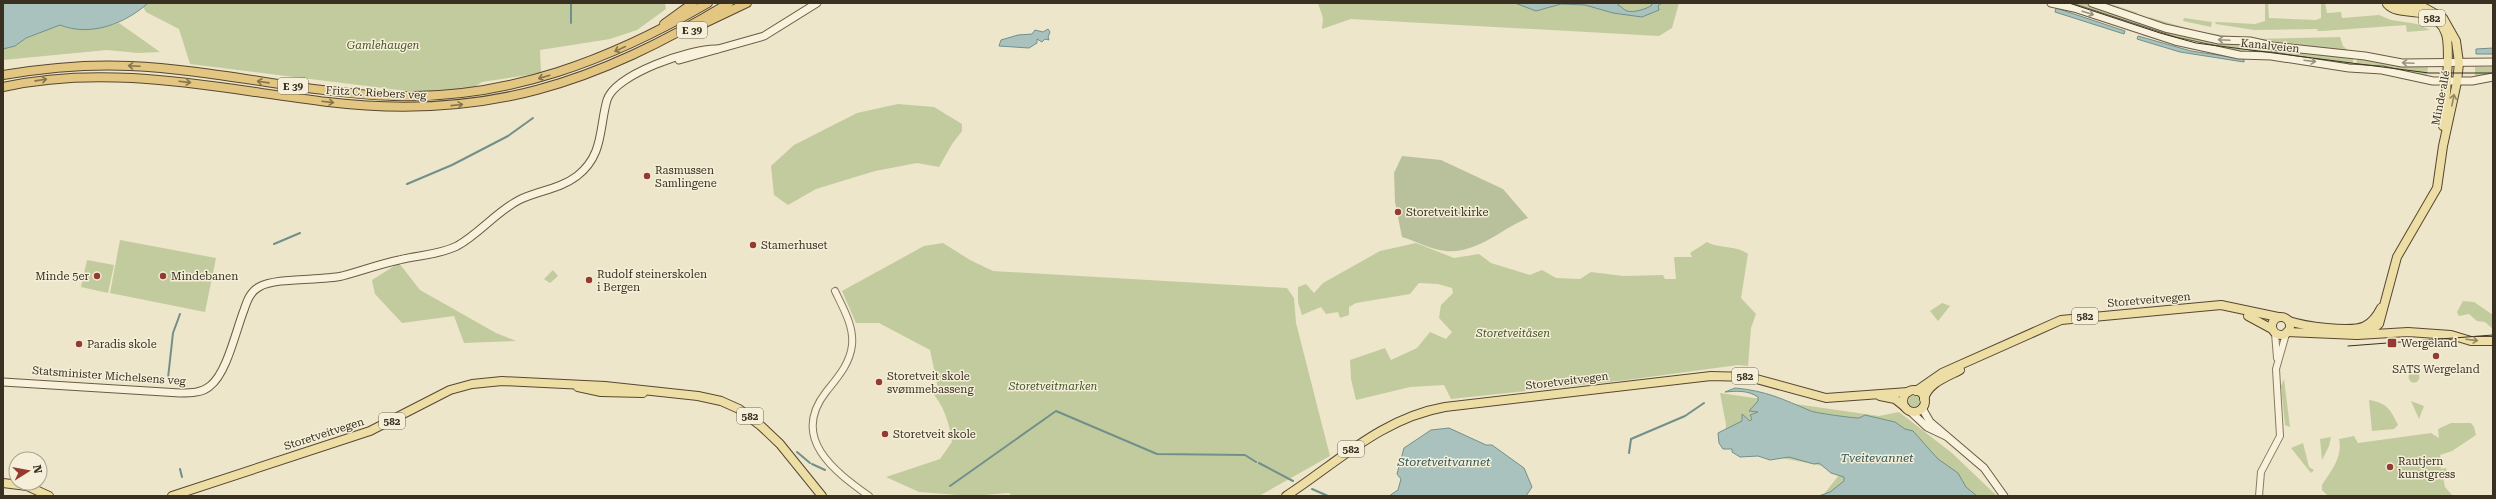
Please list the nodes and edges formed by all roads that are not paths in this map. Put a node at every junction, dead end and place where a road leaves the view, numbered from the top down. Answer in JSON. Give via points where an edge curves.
{"nodes":[{"id":1,"x":693,"y":3,"type":"edge"},
{"id":2,"x":708,"y":3,"type":"edge"},
{"id":3,"x":729,"y":3,"type":"edge"},
{"id":4,"x":747,"y":3,"type":"edge"},
{"id":5,"x":817,"y":3,"type":"edge"},
{"id":6,"x":2051,"y":3,"type":"edge"},
{"id":7,"x":2092,"y":3,"type":"edge"},
{"id":8,"x":2386,"y":3,"type":"edge"},
{"id":9,"x":2390,"y":3,"type":"edge"},
{"id":10,"x":655,"y":33,"type":"junction"},
{"id":11,"x":637,"y":54,"type":"junction"},
{"id":12,"x":2493,"y":62,"type":"edge"},
{"id":13,"x":2447,"y":63,"type":"junction"},
{"id":14,"x":2459,"y":63,"type":"junction"},
{"id":15,"x":3,"y":76,"type":"edge"},
{"id":16,"x":2493,"y":77,"type":"edge"},
{"id":17,"x":2446,"y":81,"type":"junction"},
{"id":18,"x":2457,"y":82,"type":"junction"},
{"id":19,"x":3,"y":86,"type":"edge"},
{"id":20,"x":2443,"y":146,"type":"junction"},
{"id":21,"x":835,"y":291,"type":"dead end"},
{"id":22,"x":2215,"y":306,"type":"junction"},
{"id":23,"x":2383,"y":306,"type":"junction"},
{"id":24,"x":2278,"y":317,"type":"junction"},
{"id":25,"x":2288,"y":321,"type":"junction"},
{"id":26,"x":2273,"y":331,"type":"junction"},
{"id":27,"x":2286,"y":333,"type":"junction"},
{"id":28,"x":2357,"y":335,"type":"junction"},
{"id":29,"x":2017,"y":339,"type":"junction"},
{"id":30,"x":2493,"y":341,"type":"edge"},
{"id":31,"x":2277,"y":361,"type":"junction"},
{"id":32,"x":3,"y":382,"type":"edge"},
{"id":33,"x":1912,"y":391,"type":"junction"},
{"id":34,"x":1873,"y":395,"type":"junction"},
{"id":35,"x":1924,"y":399,"type":"junction"},
{"id":36,"x":1922,"y":408,"type":"junction"},
{"id":37,"x":1908,"y":410,"type":"junction"},
{"id":38,"x":1948,"y":436,"type":"junction"},
{"id":39,"x":3,"y":483,"type":"edge"},
{"id":40,"x":820,"y":494,"type":"edge"},
{"id":41,"x":49,"y":496,"type":"edge"},
{"id":42,"x":172,"y":496,"type":"edge"},
{"id":43,"x":826,"y":496,"type":"edge"},
{"id":44,"x":869,"y":496,"type":"edge"},
{"id":45,"x":1286,"y":496,"type":"edge"},
{"id":46,"x":2004,"y":496,"type":"edge"},
{"id":47,"x":2259,"y":496,"type":"edge"}],
"edges":[{"from":1,"to":10,"type":"highway","number":"E 39","via":[[672,17]]},
{"from":2,"to":10,"type":"highway","name":"Fritz C. Riebers veg","number":"E 39"},
{"from":3,"to":11,"type":"highway","name":"Fritz C. Riebers veg","number":"E 39"},
{"from":4,"to":11,"type":"highway","number":"E 39"},
{"from":5,"to":32,"type":"main road","name":"Statsminister Michelsens veg","via":[[764,36],[717,49],[680,55],[614,88],[607,99],[597,147],[578,175],[563,184],[510,205],[458,245],[442,252],[401,259],[342,276],[275,283],[258,288],[248,299],[223,367],[215,382],[206,389],[180,393]]},
{"from":6,"to":17,"type":"main road","name":"Kanalveien","one_way":true,"via":[[2197,46],[2239,54],[2382,70]]},
{"from":13,"to":7,"type":"main road","name":"Kanalveien","one_way":true,"via":[[2402,63],[2250,41],[2212,39],[2165,28]]},
{"from":8,"to":13,"type":"main road","name":"Minde allé","number":"582","via":[[2398,10],[2424,14],[2440,23],[2447,38]]},
{"from":9,"to":14,"type":"main road","name":"Minde allé","number":"582","via":[[2425,8],[2443,18],[2456,41]]},
{"from":10,"to":15,"type":"highway","name":"Fritz C. Riebers veg","number":"E 39","one_way":true,"via":[[597,59],[546,77],[494,89],[437,95],[350,93],[183,70],[129,66],[69,66]]},
{"from":19,"to":11,"type":"highway","name":"Fritz C. Riebers veg","number":"E 39","one_way":true,"via":[[70,77],[128,77],[183,81],[350,104],[438,106],[480,102],[535,91],[585,76]]},
{"from":12,"to":14,"type":"main road","name":"Kanalveien"},
{"from":13,"to":14,"type":"main road","name":"Kanalveien"},
{"from":13,"to":17,"type":"main road","name":"Minde allé","number":"582"},
{"from":14,"to":18,"type":"main road","name":"Minde allé","number":"582"},
{"from":16,"to":18,"type":"main road","name":"Kanalveien"},
{"from":17,"to":18,"type":"main road","name":"Kanalveien"},
{"from":17,"to":20,"type":"main road","name":"Minde allé","number":"582","via":[[2441,140]]},
{"from":20,"to":18,"type":"main road","name":"Minde allé","number":"582","one_way":true},
{"from":20,"to":23,"type":"main road","name":"Minde allé","number":"582","via":[[2435,193],[2397,258]]},
{"from":21,"to":44,"type":"street","via":[[851,327],[852,346],[845,367],[816,406],[813,419],[814,437],[820,452],[829,464]]},
{"from":22,"to":24,"type":"main road","name":"Storetveitvegen","number":"582","via":[[2230,306]]},
{"from":22,"to":26,"type":"main road","name":"Storetveitvegen","number":"582","via":[[2256,319]]},
{"from":22,"to":29,"type":"main road","name":"Storetveitvegen","number":"582","via":[[2061,320]]},
{"from":23,"to":25,"type":"main road","name":"Minde allé","number":"582","via":[[2373,320],[2358,328],[2307,326]]},
{"from":23,"to":28,"type":"main road","name":"Minde allé","number":"582","via":[[2381,320],[2377,326]]},
{"from":24,"to":25,"type":"main road","number":"582"},
{"from":24,"to":26,"type":"main road","via":[[2272,321]]},
{"from":25,"to":27,"type":"main road","via":[[2290,326]]},
{"from":26,"to":27,"type":"main road","number":"582"},
{"from":26,"to":31,"type":"street"},
{"from":27,"to":28,"type":"main road","number":"582"},
{"from":27,"to":31,"type":"street"},
{"from":28,"to":30,"type":"main road","number":"582","one_way":true,"via":[[2400,332],[2451,335],[2471,341]]},
{"from":29,"to":33,"type":"main road","name":"Storetveitvegen","number":"582","via":[[1942,373]]},
{"from":29,"to":35,"type":"main road","name":"Storetveitvegen","number":"582","via":[[1937,382]]},
{"from":31,"to":47,"type":"street","via":[[2276,391],[2280,430],[2261,472]]},
{"from":33,"to":34,"type":"main road","name":"Storetveitvegen","number":"582"},
{"from":33,"to":35,"type":"main road","via":[[1921,393]]},
{"from":33,"to":37,"type":"main road","via":[[1903,401]]},
{"from":34,"to":37,"type":"main road","name":"Storetveitvegen","number":"582","via":[[1894,399]]},
{"from":34,"to":45,"type":"main road","name":"Storetveitvegen","number":"582","via":[[1826,398],[1749,377],[1711,376],[1439,408],[1410,415],[1376,432]]},
{"from":35,"to":36,"type":"main road","number":"582"},
{"from":36,"to":37,"type":"main road"},
{"from":36,"to":38,"type":"main road","via":[[1926,417]]},
{"from":37,"to":38,"type":"main road","via":[[1927,427]]},
{"from":38,"to":46,"type":"main road","via":[[1984,468]]},
{"from":39,"to":41,"type":"main road","via":[[27,486]]},
{"from":40,"to":42,"type":"main road","name":"Storetveitvegen","number":"582","via":[[780,444],[758,423],[739,409],[712,398],[652,392],[627,394],[590,391],[574,386],[502,381],[460,387],[438,395],[396,420],[370,431]]},
{"from":40,"to":43,"type":"main road","name":"Storetveitvegen","number":"582"}]}
